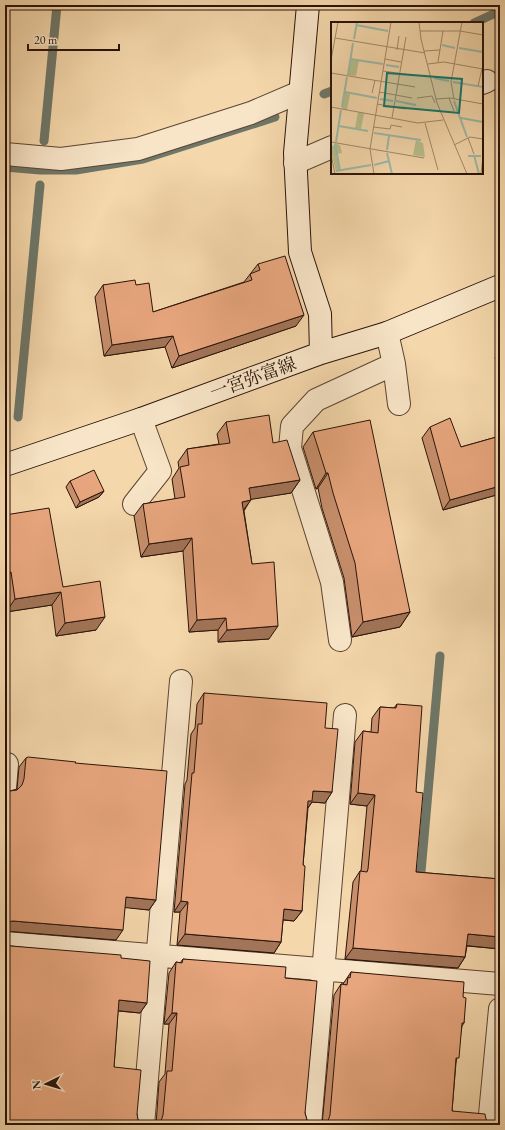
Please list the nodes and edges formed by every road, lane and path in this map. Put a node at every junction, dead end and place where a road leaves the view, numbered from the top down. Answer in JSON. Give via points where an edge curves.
{"nodes":[{"id":1,"x":308,"y":5,"type":"edge"},
{"id":2,"x":300,"y":92,"type":"junction"},
{"id":3,"x":331,"y":147,"type":"edge"},
{"id":4,"x":5,"y":154,"type":"edge"},
{"id":5,"x":295,"y":163,"type":"junction"},
{"id":6,"x":500,"y":286,"type":"edge"},
{"id":7,"x":387,"y":333,"type":"junction"},
{"id":8,"x":321,"y":353,"type":"junction"},
{"id":9,"x":394,"y":364,"type":"junction"},
{"id":10,"x":399,"y":404,"type":"dead end"},
{"id":11,"x":141,"y":419,"type":"junction"},
{"id":12,"x":5,"y":465,"type":"edge"},
{"id":13,"x":134,"y":504,"type":"dead end"},
{"id":14,"x":340,"y":640,"type":"dead end"},
{"id":15,"x":181,"y":681,"type":"dead end"},
{"id":16,"x":345,"y":715,"type":"dead end"},
{"id":17,"x":7,"y":764,"type":"dead end"},
{"id":18,"x":5,"y":788,"type":"edge"},
{"id":19,"x":5,"y":943,"type":"edge"},
{"id":20,"x":158,"y":956,"type":"junction"},
{"id":21,"x":324,"y":970,"type":"junction"},
{"id":22,"x":500,"y":984,"type":"edge"},
{"id":23,"x":500,"y":1008,"type":"edge"},
{"id":24,"x":143,"y":1125,"type":"edge"},
{"id":25,"x":310,"y":1125,"type":"edge"},
{"id":26,"x":489,"y":1125,"type":"edge"}],
"edges":[{"from":1,"to":2,"type":"street"},
{"from":2,"to":4,"type":"street","via":[[251,113],[138,149],[61,160]]},
{"from":2,"to":5,"type":"street"},
{"from":3,"to":5,"type":"street"},
{"from":5,"to":8,"type":"street","via":[[300,252],[320,314]]},
{"from":6,"to":7,"type":"street","name":"一宮弥富線"},
{"from":7,"to":8,"type":"street","name":"一宮弥富線"},
{"from":7,"to":9,"type":"street"},
{"from":8,"to":11,"type":"street","name":"一宮弥富線"},
{"from":9,"to":10,"type":"street"},
{"from":9,"to":14,"type":"street","via":[[316,400],[292,426],[290,448],[332,582]]},
{"from":11,"to":12,"type":"street","name":"一宮弥富線"},
{"from":11,"to":13,"type":"street","via":[[160,471]]},
{"from":15,"to":20,"type":"street"},
{"from":16,"to":21,"type":"street"},
{"from":17,"to":18,"type":"street"},
{"from":19,"to":20,"type":"street"},
{"from":20,"to":21,"type":"street"},
{"from":20,"to":24,"type":"street"},
{"from":21,"to":22,"type":"street"},
{"from":21,"to":25,"type":"street"},
{"from":23,"to":26,"type":"street"}]}
